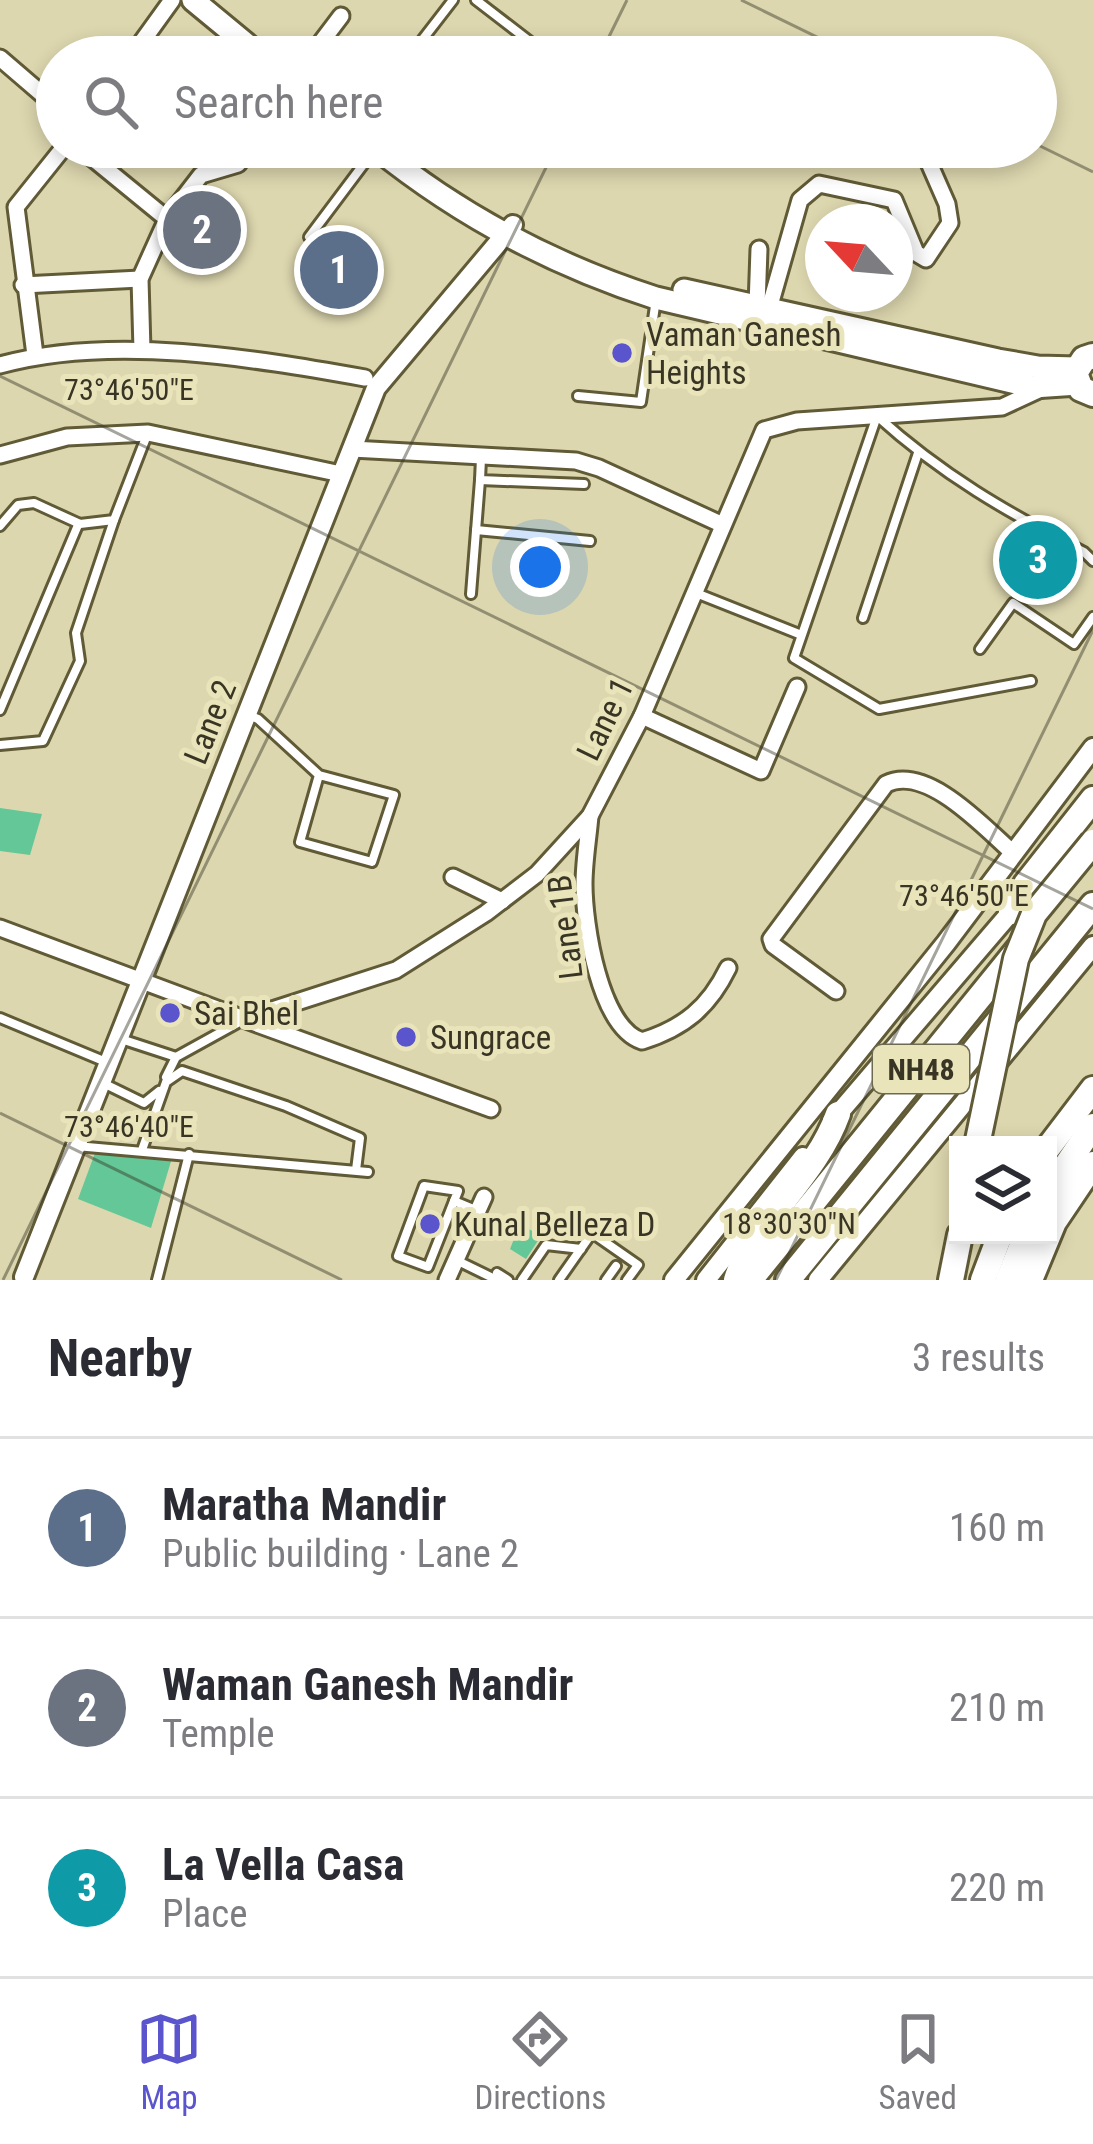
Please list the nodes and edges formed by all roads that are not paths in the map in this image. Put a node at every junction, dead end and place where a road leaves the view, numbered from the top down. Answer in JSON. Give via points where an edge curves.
{"nodes":[{"id":1,"x":172,"y":0,"type":"edge"},
{"id":2,"x":193,"y":0,"type":"edge"},
{"id":3,"x":214,"y":0,"type":"edge"},
{"id":4,"x":453,"y":0,"type":"edge"},
{"id":5,"x":476,"y":0,"type":"edge"},
{"id":6,"x":341,"y":16,"type":"dead end"},
{"id":7,"x":146,"y":36,"type":"edge"},
{"id":8,"x":237,"y":36,"type":"edge"},
{"id":9,"x":258,"y":36,"type":"edge"},
{"id":10,"x":326,"y":36,"type":"edge"},
{"id":11,"x":425,"y":36,"type":"edge"},
{"id":12,"x":523,"y":36,"type":"edge"},
{"id":13,"x":0,"y":58,"type":"edge"},
{"id":14,"x":36,"y":89,"type":"edge"},
{"id":15,"x":44,"y":168,"type":"edge"},
{"id":16,"x":105,"y":168,"type":"edge"},
{"id":17,"x":226,"y":168,"type":"edge"},
{"id":18,"x":360,"y":168,"type":"edge"},
{"id":19,"x":409,"y":168,"type":"edge"},
{"id":20,"x":423,"y":168,"type":"edge"},
{"id":21,"x":931,"y":168,"type":"edge"},
{"id":22,"x":8,"y":206,"type":"edge"},
{"id":23,"x":167,"y":219,"type":"junction"},
{"id":24,"x":509,"y":230,"type":"junction"},
{"id":25,"x":309,"y":237,"type":"dead end"},
{"id":26,"x":759,"y":249,"type":"dead end"},
{"id":27,"x":140,"y":278,"type":"junction"},
{"id":28,"x":23,"y":285,"type":"junction"},
{"id":29,"x":656,"y":298,"type":"junction"},
{"id":30,"x":763,"y":308,"type":"junction"},
{"id":31,"x":142,"y":350,"type":"junction"},
{"id":32,"x":35,"y":356,"type":"junction"},
{"id":33,"x":0,"y":365,"type":"edge"},
{"id":34,"x":365,"y":378,"type":"dead end"},
{"id":35,"x":1087,"y":382,"type":"edge"},
{"id":36,"x":1042,"y":388,"type":"junction"},
{"id":37,"x":578,"y":396,"type":"dead end"},
{"id":38,"x":877,"y":416,"type":"junction"},
{"id":39,"x":148,"y":433,"type":"junction"},
{"id":40,"x":352,"y":449,"type":"junction"},
{"id":41,"x":918,"y":454,"type":"junction"},
{"id":42,"x":0,"y":455,"type":"edge"},
{"id":43,"x":482,"y":457,"type":"junction"},
{"id":44,"x":341,"y":474,"type":"junction"},
{"id":45,"x":480,"y":480,"type":"junction"},
{"id":46,"x":584,"y":484,"type":"dead end"},
{"id":47,"x":114,"y":520,"type":"junction"},
{"id":48,"x":80,"y":524,"type":"junction"},
{"id":49,"x":723,"y":525,"type":"junction"},
{"id":50,"x":0,"y":526,"type":"edge"},
{"id":51,"x":476,"y":530,"type":"junction"},
{"id":52,"x":590,"y":541,"type":"dead end"},
{"id":53,"x":1093,"y":561,"type":"edge"},
{"id":54,"x":695,"y":592,"type":"junction"},
{"id":55,"x":471,"y":594,"type":"dead end"},
{"id":56,"x":1093,"y":617,"type":"edge"},
{"id":57,"x":863,"y":618,"type":"dead end"},
{"id":58,"x":800,"y":634,"type":"junction"},
{"id":59,"x":980,"y":649,"type":"dead end"},
{"id":60,"x":1031,"y":681,"type":"dead end"},
{"id":61,"x":797,"y":687,"type":"dead end"},
{"id":62,"x":0,"y":710,"type":"edge"},
{"id":63,"x":246,"y":714,"type":"junction"},
{"id":64,"x":642,"y":716,"type":"junction"},
{"id":65,"x":0,"y":745,"type":"edge"},
{"id":66,"x":1093,"y":748,"type":"edge"},
{"id":67,"x":320,"y":775,"type":"junction"},
{"id":68,"x":1093,"y":800,"type":"edge"},
{"id":69,"x":590,"y":817,"type":"junction"},
{"id":70,"x":1093,"y":823,"type":"edge"},
{"id":71,"x":1093,"y":842,"type":"edge"},
{"id":72,"x":1012,"y":852,"type":"junction"},
{"id":73,"x":1093,"y":860,"type":"edge"},
{"id":74,"x":453,"y":878,"type":"dead end"},
{"id":75,"x":502,"y":901,"type":"junction"},
{"id":76,"x":1093,"y":905,"type":"edge"},
{"id":77,"x":1011,"y":912,"type":"junction"},
{"id":78,"x":0,"y":928,"type":"edge"},
{"id":79,"x":1093,"y":946,"type":"edge"},
{"id":80,"x":728,"y":968,"type":"dead end"},
{"id":81,"x":139,"y":982,"type":"junction"},
{"id":82,"x":836,"y":991,"type":"dead end"},
{"id":83,"x":0,"y":1018,"type":"edge"},
{"id":84,"x":244,"y":1019,"type":"junction"},
{"id":85,"x":117,"y":1038,"type":"junction"},
{"id":86,"x":176,"y":1057,"type":"junction"},
{"id":87,"x":104,"y":1072,"type":"junction"},
{"id":88,"x":1093,"y":1089,"type":"edge"},
{"id":89,"x":491,"y":1109,"type":"dead end"},
{"id":90,"x":838,"y":1114,"type":"junction"},
{"id":91,"x":1093,"y":1126,"type":"edge"},
{"id":92,"x":979,"y":1136,"type":"edge"},
{"id":93,"x":1057,"y":1136,"type":"edge"},
{"id":94,"x":75,"y":1146,"type":"junction"},
{"id":95,"x":142,"y":1150,"type":"junction"},
{"id":96,"x":189,"y":1154,"type":"junction"},
{"id":97,"x":1093,"y":1164,"type":"edge"},
{"id":98,"x":356,"y":1171,"type":"junction"},
{"id":99,"x":368,"y":1172,"type":"dead end"},
{"id":100,"x":1057,"y":1179,"type":"edge"},
{"id":101,"x":454,"y":1202,"type":"junction"},
{"id":102,"x":481,"y":1204,"type":"joint"},
{"id":103,"x":958,"y":1244,"type":"edge"},
{"id":104,"x":997,"y":1244,"type":"edge"},
{"id":105,"x":1022,"y":1244,"type":"edge"},
{"id":106,"x":581,"y":1249,"type":"junction"},
{"id":107,"x":456,"y":1261,"type":"junction"},
{"id":108,"x":616,"y":1266,"type":"dead end"},
{"id":109,"x":482,"y":1276,"type":"edge"},
{"id":110,"x":497,"y":1276,"type":"edge"},
{"id":111,"x":20,"y":1279,"type":"edge"},
{"id":112,"x":157,"y":1280,"type":"edge"},
{"id":113,"x":447,"y":1280,"type":"edge"},
{"id":114,"x":508,"y":1280,"type":"edge"},
{"id":115,"x":521,"y":1280,"type":"edge"},
{"id":116,"x":559,"y":1280,"type":"edge"},
{"id":117,"x":606,"y":1280,"type":"edge"},
{"id":118,"x":627,"y":1280,"type":"edge"},
{"id":119,"x":674,"y":1280,"type":"edge"},
{"id":120,"x":706,"y":1280,"type":"edge"},
{"id":121,"x":736,"y":1280,"type":"edge"},
{"id":122,"x":751,"y":1280,"type":"edge"},
{"id":123,"x":788,"y":1280,"type":"edge"},
{"id":124,"x":818,"y":1280,"type":"edge"},
{"id":125,"x":951,"y":1280,"type":"edge"},
{"id":126,"x":983,"y":1280,"type":"edge"},
{"id":127,"x":1008,"y":1280,"type":"edge"},
{"id":128,"x":1030,"y":1280,"type":"edge"}],
"edges":[{"from":1,"to":7,"type":"street"},
{"from":2,"to":8,"type":"main road"},
{"from":3,"to":9,"type":"main road"},
{"from":4,"to":11,"type":"lane"},
{"from":5,"to":12,"type":"lane"},
{"from":6,"to":10,"type":"street"},
{"from":13,"to":14,"type":"street"},
{"from":15,"to":22,"type":"street"},
{"from":16,"to":23,"type":"street"},
{"from":17,"to":23,"type":"street","via":[[202,176]]},
{"from":18,"to":25,"type":"lane"},
{"from":19,"to":24,"type":"main road"},
{"from":20,"to":24,"type":"main road"},
{"from":21,"to":30,"type":"street","via":[[950,213],[926,259],[916,254],[894,200],[819,184],[800,200]]},
{"from":22,"to":28,"type":"street"},
{"from":23,"to":27,"type":"street"},
{"from":24,"to":29,"type":"main road","via":[[581,272]]},
{"from":24,"to":30,"type":"main road","via":[[666,286]]},
{"from":24,"to":40,"type":"street","name":"Lane 2","via":[[376,388]]},
{"from":26,"to":30,"type":"street"},
{"from":27,"to":28,"type":"street"},
{"from":27,"to":31,"type":"street"},
{"from":28,"to":32,"type":"street"},
{"from":29,"to":36,"type":"main road"},
{"from":29,"to":37,"type":"lane","via":[[641,401]]},
{"from":30,"to":35,"type":"main road"},
{"from":31,"to":32,"type":"street"},
{"from":31,"to":34,"type":"street"},
{"from":32,"to":33,"type":"street"},
{"from":35,"to":36,"type":"main road"},
{"from":36,"to":38,"type":"street","name":"Lane 1","via":[[1002,407]]},
{"from":38,"to":41,"type":"lane"},
{"from":38,"to":49,"type":"street","name":"Lane 1","via":[[764,430]]},
{"from":38,"to":58,"type":"lane"},
{"from":39,"to":42,"type":"street","via":[[67,437]]},
{"from":39,"to":44,"type":"street"},
{"from":39,"to":47,"type":"lane"},
{"from":40,"to":43,"type":"street"},
{"from":40,"to":44,"type":"street","name":"Lane 2"},
{"from":41,"to":53,"type":"lane"},
{"from":41,"to":57,"type":"lane"},
{"from":43,"to":45,"type":"lane"},
{"from":43,"to":49,"type":"street","via":[[576,461]]},
{"from":44,"to":63,"type":"street","name":"Lane 2"},
{"from":45,"to":46,"type":"lane"},
{"from":45,"to":51,"type":"lane"},
{"from":47,"to":48,"type":"lane"},
{"from":47,"to":65,"type":"lane","via":[[76,632],[80,662],[43,742]]},
{"from":48,"to":50,"type":"lane","via":[[34,502],[18,505]]},
{"from":48,"to":62,"type":"lane"},
{"from":49,"to":54,"type":"street","name":"Lane 1"},
{"from":51,"to":52,"type":"lane"},
{"from":51,"to":55,"type":"lane"},
{"from":54,"to":58,"type":"lane"},
{"from":54,"to":64,"type":"street","name":"Lane 1"},
{"from":56,"to":59,"type":"lane","via":[[1074,644],[1012,603]]},
{"from":58,"to":60,"type":"lane","via":[[797,662],[879,709]]},
{"from":61,"to":64,"type":"street","via":[[761,771]]},
{"from":63,"to":67,"type":"lane"},
{"from":63,"to":81,"type":"street","name":"Lane 2"},
{"from":64,"to":69,"type":"street","name":"Lane 1"},
{"from":66,"to":72,"type":"street"},
{"from":67,"to":67,"type":"lane","via":[[300,842],[372,862],[394,795]]},
{"from":68,"to":77,"type":"main road"},
{"from":69,"to":75,"type":"street","name":"Lane 1"},
{"from":69,"to":80,"type":"street","name":"Lane 1B","via":[[584,886],[597,974],[631,1036],[642,1040],[687,1021],[714,997]]},
{"from":70,"to":77,"type":"main road"},
{"from":71,"to":92,"type":"main road","bridge":true,"via":[[1034,914],[1022,944]]},
{"from":72,"to":82,"type":"street","via":[[925,783],[886,784],[772,937]]},
{"from":72,"to":119,"type":"street"},
{"from":73,"to":122,"type":"main road","number":"NH48"},
{"from":74,"to":75,"type":"street"},
{"from":75,"to":84,"type":"street","name":"Lane 1","via":[[396,970]]},
{"from":76,"to":123,"type":"main road","number":"NH48"},
{"from":77,"to":90,"type":"street"},
{"from":78,"to":81,"type":"street"},
{"from":79,"to":124,"type":"street"},
{"from":81,"to":84,"type":"street"},
{"from":81,"to":85,"type":"street","name":"Lane 2"},
{"from":83,"to":87,"type":"lane"},
{"from":84,"to":86,"type":"lane"},
{"from":84,"to":89,"type":"street"},
{"from":85,"to":86,"type":"lane"},
{"from":85,"to":87,"type":"street","name":"Lane 2"},
{"from":86,"to":87,"type":"lane","via":[[151,1102]]},
{"from":87,"to":94,"type":"street","name":"Lane 2"},
{"from":88,"to":93,"type":"main road"},
{"from":90,"to":120,"type":"street"},
{"from":90,"to":121,"type":"main road","via":[[823,1152],[750,1248]]},
{"from":91,"to":100,"type":"main road"},
{"from":94,"to":95,"type":"lane"},
{"from":94,"to":111,"type":"street","name":"Lane 2"},
{"from":95,"to":96,"type":"lane"},
{"from":95,"to":98,"type":"lane","via":[[166,1082],[182,1071],[360,1138]]},
{"from":96,"to":98,"type":"lane"},
{"from":96,"to":112,"type":"lane"},
{"from":97,"to":128,"type":"main road","via":[[1054,1222]]},
{"from":98,"to":99,"type":"lane"},
{"from":101,"to":101,"type":"lane","via":[[428,1268],[398,1256],[424,1186],[458,1191]]},
{"from":101,"to":102,"type":"lane"},
{"from":102,"to":107,"type":"street"},
{"from":103,"to":125,"type":"main road"},
{"from":104,"to":126,"type":"main road"},
{"from":105,"to":127,"type":"main road"},
{"from":106,"to":115,"type":"lane","via":[[546,1245]]},
{"from":106,"to":116,"type":"lane"},
{"from":106,"to":118,"type":"lane","via":[[592,1233],[638,1265]]},
{"from":107,"to":109,"type":"lane"},
{"from":107,"to":113,"type":"street"},
{"from":108,"to":117,"type":"lane"},
{"from":109,"to":110,"type":"lane"},
{"from":110,"to":114,"type":"lane"}]}
